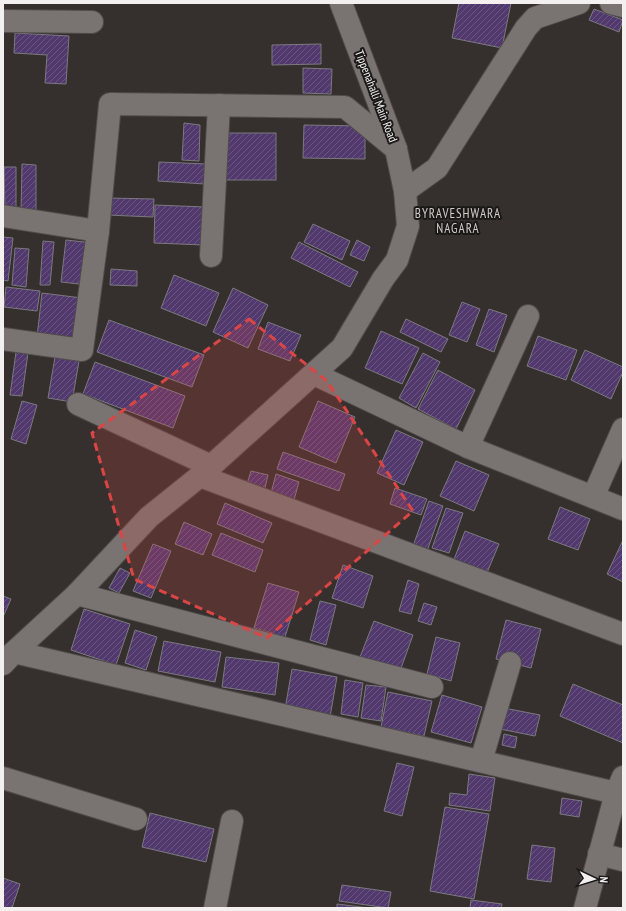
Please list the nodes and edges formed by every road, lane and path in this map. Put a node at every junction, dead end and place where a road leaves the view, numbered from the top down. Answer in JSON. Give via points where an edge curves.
{"nodes":[{"id":1,"x":341,"y":3,"type":"edge"},
{"id":2,"x":579,"y":3,"type":"edge"},
{"id":3,"x":611,"y":3,"type":"edge"},
{"id":4,"x":623,"y":6,"type":"edge"},
{"id":5,"x":535,"y":10,"type":"edge"},
{"id":6,"x":3,"y":21,"type":"edge"},
{"id":7,"x":92,"y":22,"type":"dead end"},
{"id":8,"x":219,"y":105,"type":"junction"},
{"id":9,"x":396,"y":150,"type":"junction"},
{"id":10,"x":405,"y":191,"type":"junction"},
{"id":11,"x":3,"y":216,"type":"edge"},
{"id":12,"x":98,"y":231,"type":"junction"},
{"id":13,"x":211,"y":256,"type":"dead end"},
{"id":14,"x":528,"y":316,"type":"dead end"},
{"id":15,"x":3,"y":340,"type":"edge"},
{"id":16,"x":314,"y":374,"type":"junction"},
{"id":17,"x":78,"y":404,"type":"dead end"},
{"id":18,"x":623,"y":429,"type":"edge"},
{"id":19,"x":468,"y":447,"type":"junction"},
{"id":20,"x":205,"y":471,"type":"junction"},
{"id":21,"x":593,"y":497,"type":"junction"},
{"id":22,"x":623,"y":509,"type":"edge"},
{"id":23,"x":77,"y":594,"type":"junction"},
{"id":24,"x":623,"y":634,"type":"edge"},
{"id":25,"x":8,"y":658,"type":"edge"},
{"id":26,"x":510,"y":663,"type":"dead end"},
{"id":27,"x":432,"y":687,"type":"dead end"},
{"id":28,"x":481,"y":761,"type":"junction"},
{"id":29,"x":3,"y":778,"type":"edge"},
{"id":30,"x":620,"y":785,"type":"edge"},
{"id":31,"x":136,"y":819,"type":"dead end"},
{"id":32,"x":232,"y":821,"type":"dead end"},
{"id":33,"x":600,"y":854,"type":"junction"},
{"id":34,"x":623,"y":860,"type":"edge"},
{"id":35,"x":215,"y":908,"type":"edge"},
{"id":36,"x":585,"y":908,"type":"edge"}],
"edges":[{"from":1,"to":9,"type":"street","name":"Tippenahalli Main Road"},
{"from":2,"to":5,"type":"street"},
{"from":3,"to":4,"type":"street"},
{"from":5,"to":10,"type":"street","via":[[437,168]]},
{"from":6,"to":7,"type":"street"},
{"from":8,"to":9,"type":"street","via":[[345,107]]},
{"from":8,"to":12,"type":"street","via":[[110,104]]},
{"from":8,"to":13,"type":"street"},
{"from":9,"to":10,"type":"street","name":"Tippenahalli Main Road"},
{"from":10,"to":16,"type":"street","name":"Tippenahalli Main Road","via":[[408,226],[397,260],[342,348]]},
{"from":11,"to":12,"type":"street"},
{"from":12,"to":15,"type":"street","via":[[82,350]]},
{"from":14,"to":19,"type":"street"},
{"from":16,"to":19,"type":"street"},
{"from":16,"to":20,"type":"street","name":"Tippenahalli Main Road"},
{"from":17,"to":20,"type":"street"},
{"from":18,"to":21,"type":"street"},
{"from":19,"to":21,"type":"street"},
{"from":20,"to":23,"type":"street","name":"Tippenahalli Main Road","via":[[149,516]]},
{"from":20,"to":24,"type":"street"},
{"from":21,"to":22,"type":"street"},
{"from":23,"to":25,"type":"street","name":"Tippenahalli Main Road"},
{"from":23,"to":27,"type":"street"},
{"from":25,"to":28,"type":"street"},
{"from":26,"to":28,"type":"street"},
{"from":28,"to":30,"type":"street"},
{"from":29,"to":31,"type":"street"},
{"from":30,"to":33,"type":"street"},
{"from":32,"to":35,"type":"street"},
{"from":33,"to":34,"type":"street"},
{"from":33,"to":36,"type":"street"}]}
